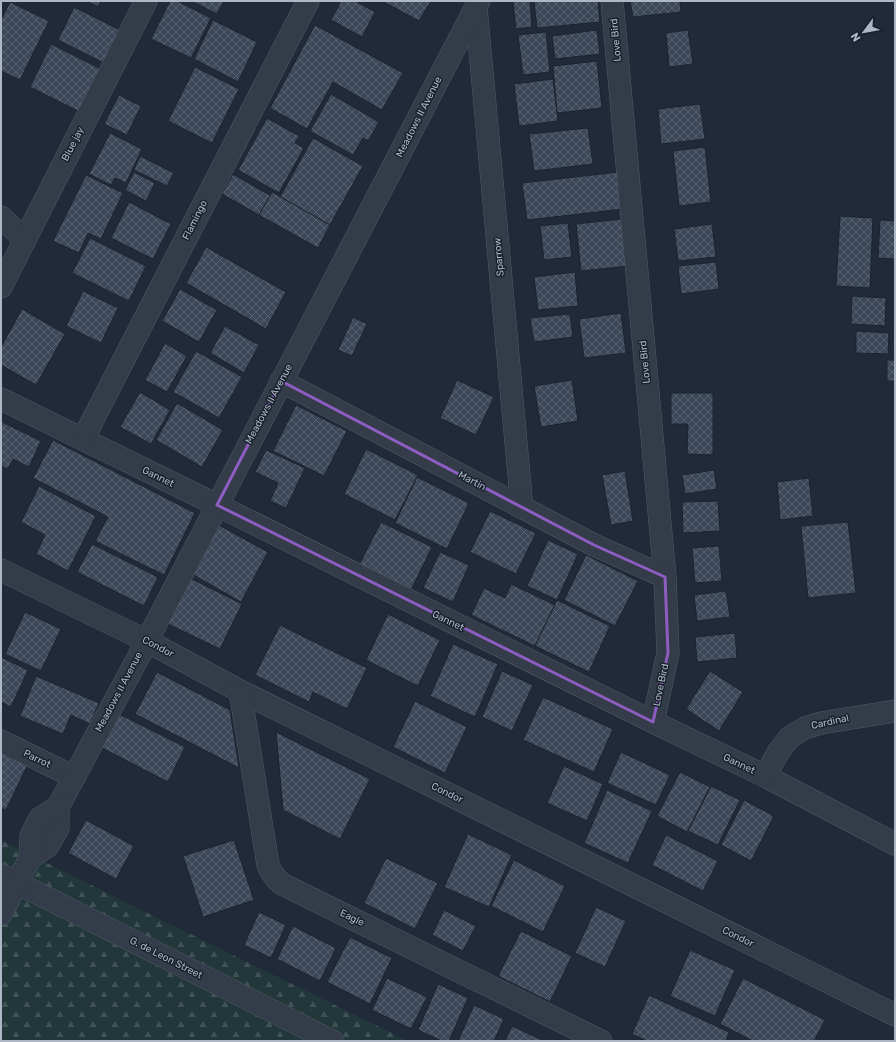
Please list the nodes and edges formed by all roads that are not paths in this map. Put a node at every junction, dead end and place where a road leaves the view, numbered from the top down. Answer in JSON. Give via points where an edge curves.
{"nodes":[{"id":1,"x":146,"y":1,"type":"edge"},
{"id":2,"x":308,"y":1,"type":"edge"},
{"id":3,"x":612,"y":1,"type":"edge"},
{"id":4,"x":478,"y":4,"type":"edge"},
{"id":5,"x":1,"y":217,"type":"edge"},
{"id":6,"x":25,"y":240,"type":"junction"},
{"id":7,"x":1,"y":287,"type":"edge"},
{"id":8,"x":281,"y":381,"type":"junction"},
{"id":9,"x":1,"y":399,"type":"edge"},
{"id":10,"x":83,"y":439,"type":"junction"},
{"id":11,"x":217,"y":505,"type":"junction"},
{"id":12,"x":522,"y":508,"type":"junction"},
{"id":13,"x":1,"y":570,"type":"edge"},
{"id":14,"x":665,"y":577,"type":"junction"},
{"id":15,"x":147,"y":641,"type":"junction"},
{"id":16,"x":240,"y":691,"type":"junction"},
{"id":17,"x":895,"y":711,"type":"edge"},
{"id":18,"x":653,"y":722,"type":"junction"},
{"id":19,"x":1,"y":741,"type":"edge"},
{"id":20,"x":765,"y":776,"type":"junction"},
{"id":21,"x":74,"y":777,"type":"junction"},
{"id":22,"x":895,"y":844,"type":"edge"},
{"id":23,"x":9,"y":879,"type":"edge"},
{"id":24,"x":1,"y":914,"type":"edge"},
{"id":25,"x":895,"y":1014,"type":"edge"},
{"id":26,"x":332,"y":1041,"type":"edge"},
{"id":27,"x":601,"y":1041,"type":"edge"}],
"edges":[{"from":1,"to":6,"type":"street","name":"Blue jay"},
{"from":2,"to":10,"type":"street","name":"Flamingo"},
{"from":3,"to":14,"type":"street","name":"Love Bird"},
{"from":4,"to":8,"type":"street","name":"Meadows II Avenue"},
{"from":4,"to":12,"type":"street","name":"Sparrow"},
{"from":5,"to":6,"type":"street"},
{"from":6,"to":7,"type":"street","name":"Blue jay"},
{"from":8,"to":11,"type":"street","name":"Meadows II Avenue"},
{"from":8,"to":12,"type":"street","name":"Martin"},
{"from":9,"to":10,"type":"street","name":"Gannet"},
{"from":10,"to":11,"type":"street","name":"Gannet"},
{"from":11,"to":15,"type":"street","name":"Meadows II Avenue"},
{"from":11,"to":18,"type":"street","name":"Gannet"},
{"from":12,"to":14,"type":"street","name":"Martin","via":[[594,545]]},
{"from":13,"to":15,"type":"street","name":"Condor"},
{"from":14,"to":18,"type":"street","name":"Love Bird","via":[[668,653]]},
{"from":15,"to":16,"type":"street","name":"Condor"},
{"from":15,"to":21,"type":"street","name":"Meadows II Avenue"},
{"from":16,"to":25,"type":"street","name":"Condor"},
{"from":16,"to":27,"type":"street","name":"Eagle","via":[[268,865],[276,879]]},
{"from":17,"to":20,"type":"street","name":"Cardinal","via":[[804,728],[790,737]]},
{"from":18,"to":20,"type":"street","name":"Gannet"},
{"from":19,"to":21,"type":"street","name":"Parrot"},
{"from":20,"to":22,"type":"street","name":"Gannet"},
{"from":21,"to":23,"type":"street","name":"Meadows II Avenue","via":[[58,807],[40,818],[31,836],[30,858]]},
{"from":23,"to":24,"type":"street","name":"Meadows II Avenue"},
{"from":23,"to":26,"type":"street","name":"G. de Leon Street"}]}
